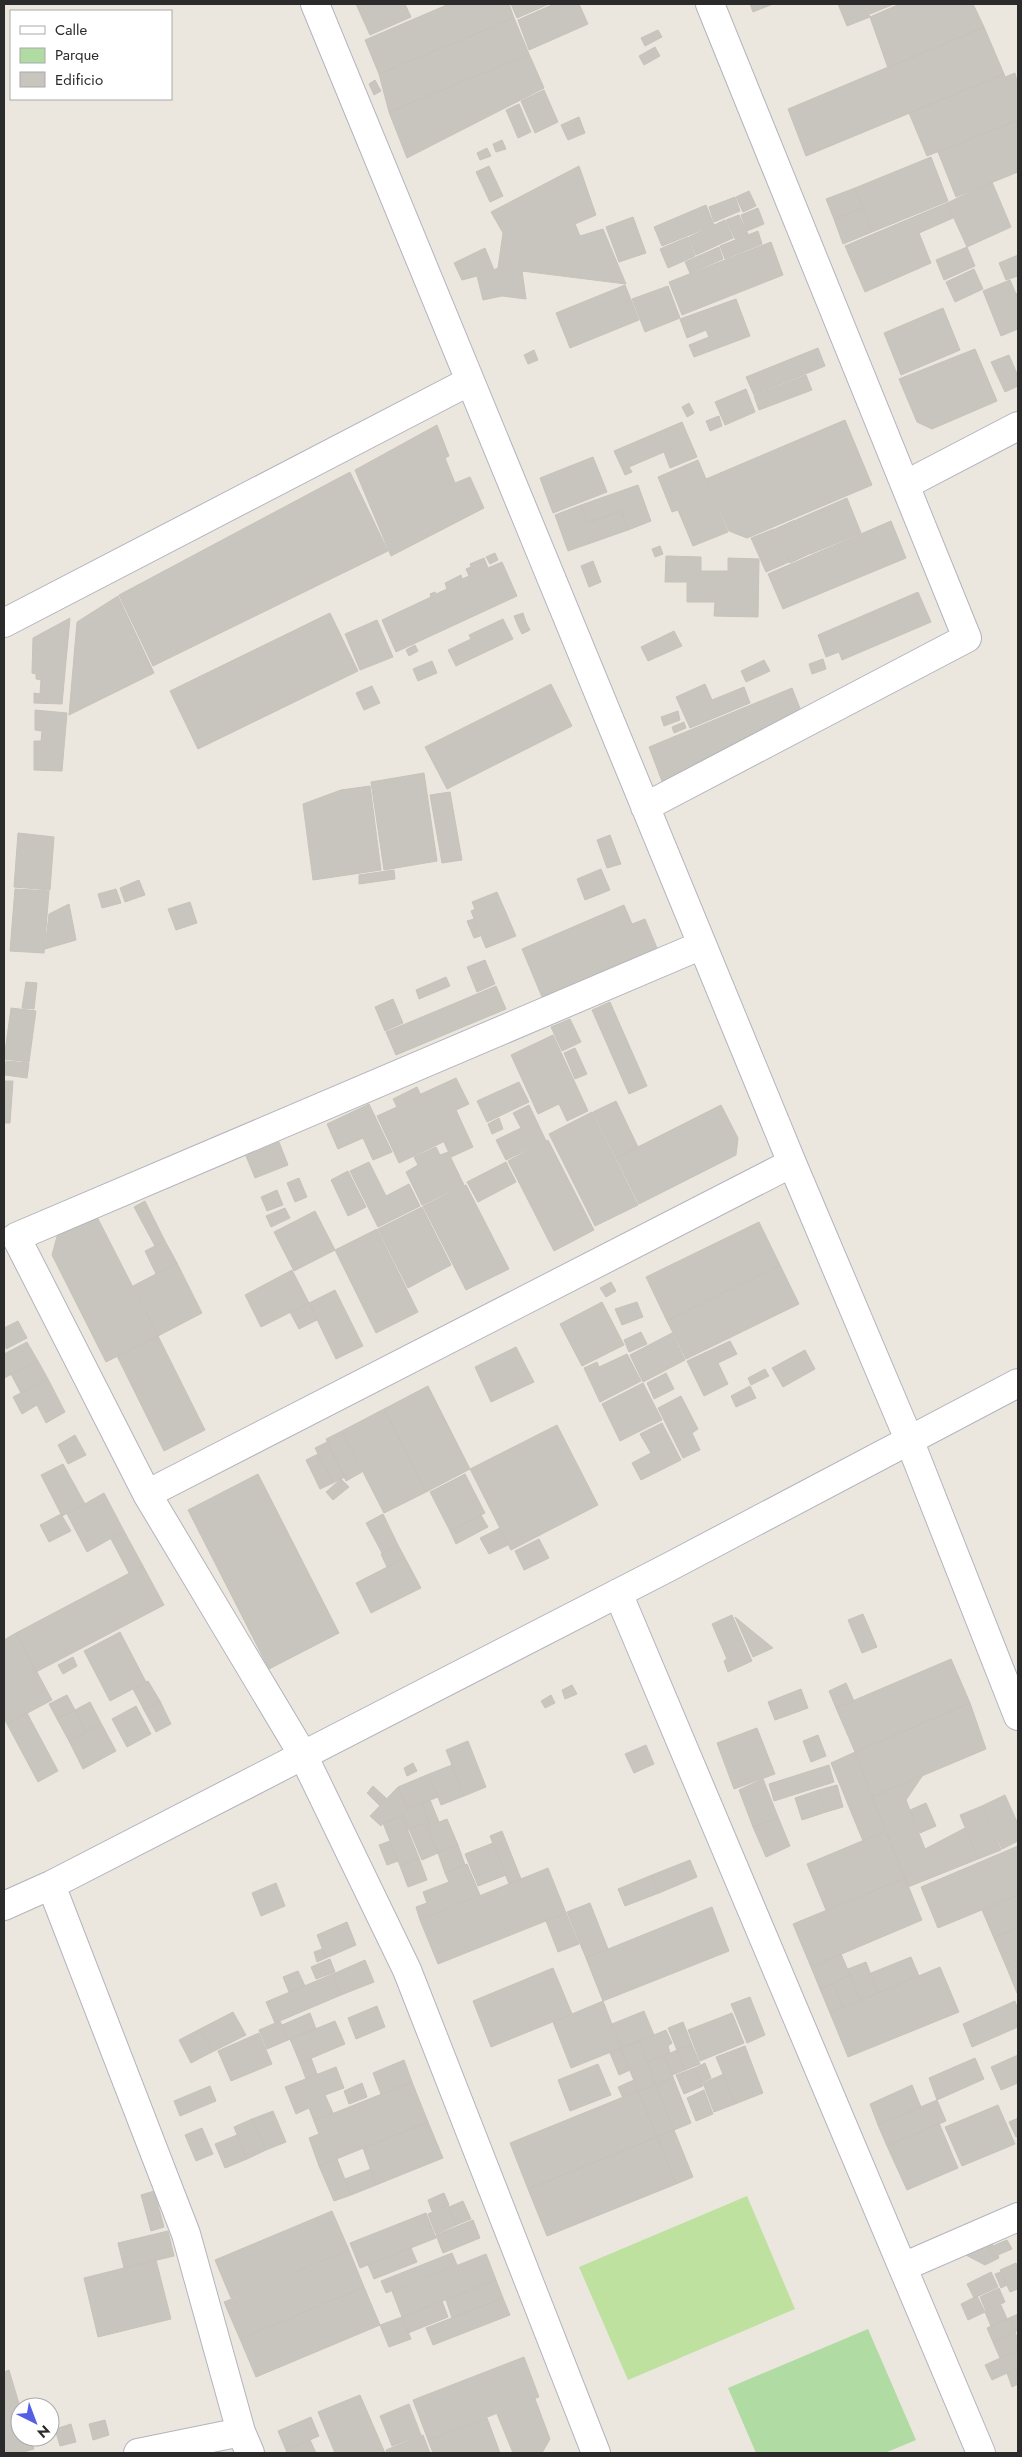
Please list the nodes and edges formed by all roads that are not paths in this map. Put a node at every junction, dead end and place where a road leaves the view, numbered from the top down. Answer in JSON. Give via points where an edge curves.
{"nodes":[{"id":1,"x":315,"y":4,"type":"edge"},
{"id":2,"x":710,"y":4,"type":"edge"},
{"id":3,"x":470,"y":381,"type":"junction"},
{"id":4,"x":1018,"y":426,"type":"edge"},
{"id":5,"x":905,"y":485,"type":"junction"},
{"id":6,"x":4,"y":623,"type":"edge"},
{"id":7,"x":645,"y":807,"type":"junction"},
{"id":8,"x":702,"y":945,"type":"junction"},
{"id":9,"x":792,"y":1163,"type":"junction"},
{"id":10,"x":1018,"y":1383,"type":"edge"},
{"id":11,"x":910,"y":1442,"type":"junction"},
{"id":12,"x":147,"y":1494,"type":"junction"},
{"id":13,"x":618,"y":1593,"type":"junction"},
{"id":14,"x":1018,"y":1716,"type":"edge"},
{"id":15,"x":303,"y":1756,"type":"junction"},
{"id":16,"x":50,"y":1885,"type":"junction"},
{"id":17,"x":4,"y":1906,"type":"edge"},
{"id":18,"x":1018,"y":2217,"type":"edge"},
{"id":19,"x":903,"y":2267,"type":"junction"},
{"id":20,"x":245,"y":2443,"type":"edge"},
{"id":21,"x":138,"y":2453,"type":"edge"},
{"id":22,"x":596,"y":2453,"type":"edge"},
{"id":23,"x":981,"y":2453,"type":"edge"}],
"edges":[{"from":1,"to":3,"type":"street"},
{"from":2,"to":5,"type":"street"},
{"from":3,"to":6,"type":"street"},
{"from":3,"to":7,"type":"street"},
{"from":4,"to":5,"type":"street"},
{"from":5,"to":7,"type":"street","via":[[967,638]]},
{"from":7,"to":8,"type":"street"},
{"from":8,"to":9,"type":"street"},
{"from":8,"to":12,"type":"street","via":[[16,1237]]},
{"from":9,"to":11,"type":"street"},
{"from":9,"to":12,"type":"street"},
{"from":10,"to":11,"type":"street"},
{"from":11,"to":13,"type":"street"},
{"from":11,"to":14,"type":"street"},
{"from":12,"to":15,"type":"street"},
{"from":13,"to":15,"type":"street"},
{"from":13,"to":19,"type":"street"},
{"from":15,"to":16,"type":"street"},
{"from":15,"to":22,"type":"street","via":[[407,1970]]},
{"from":16,"to":17,"type":"street"},
{"from":16,"to":20,"type":"street","via":[[186,2234]]},
{"from":18,"to":19,"type":"street"},
{"from":19,"to":23,"type":"street"},
{"from":20,"to":21,"type":"street"}]}
